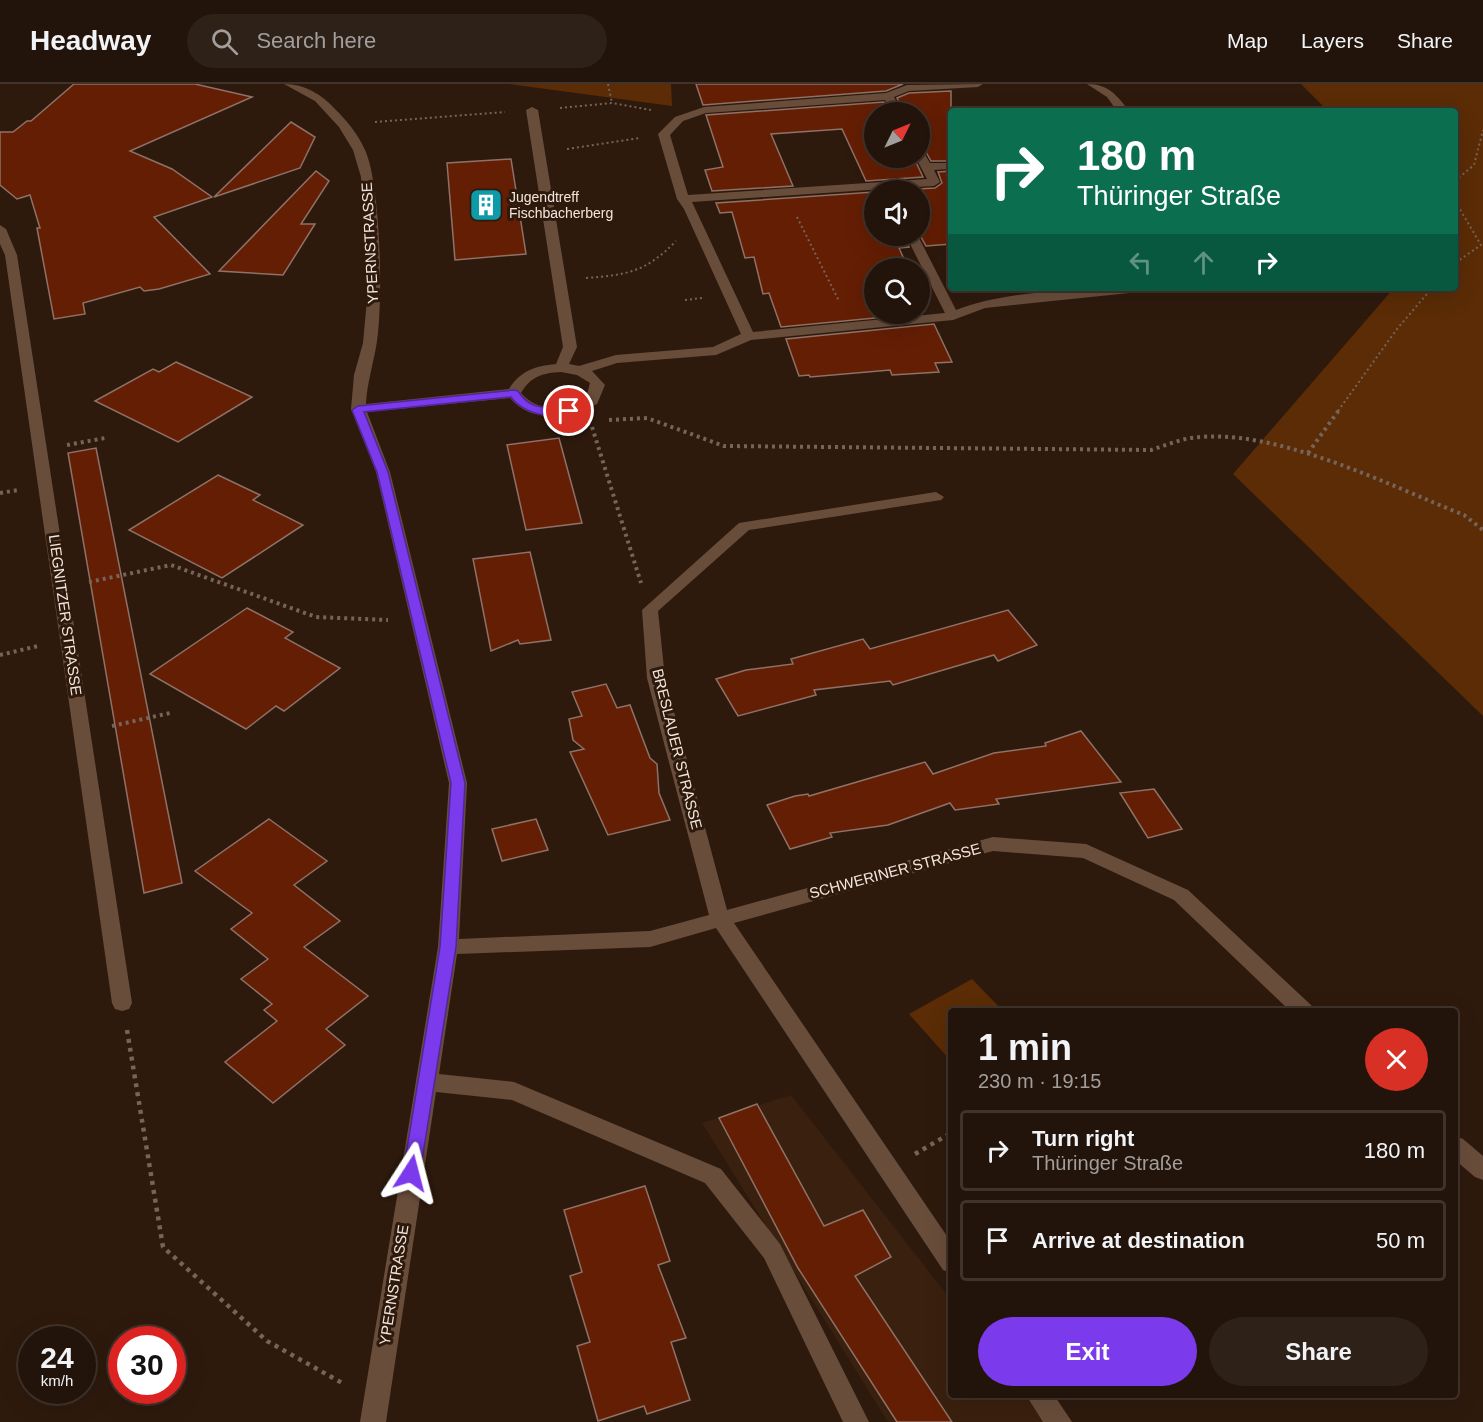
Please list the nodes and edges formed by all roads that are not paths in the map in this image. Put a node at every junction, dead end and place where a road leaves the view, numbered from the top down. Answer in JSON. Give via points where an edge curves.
{"nodes":[{"id":1,"x":289,"y":84,"type":"edge"},
{"id":2,"x":978,"y":84,"type":"edge"},
{"id":3,"x":1092,"y":84,"type":"edge"},
{"id":4,"x":888,"y":96,"type":"junction"},
{"id":5,"x":891,"y":102,"type":"edge"},
{"id":6,"x":1121,"y":108,"type":"edge"},
{"id":7,"x":532,"y":110,"type":"dead end"},
{"id":8,"x":948,"y":166,"type":"edge"},
{"id":9,"x":930,"y":167,"type":"edge"},
{"id":10,"x":927,"y":168,"type":"edge"},
{"id":11,"x":930,"y":183,"type":"edge"},
{"id":12,"x":864,"y":189,"type":"edge"},
{"id":13,"x":687,"y":203,"type":"junction"},
{"id":14,"x":0,"y":229,"type":"edge"},
{"id":15,"x":917,"y":246,"type":"edge"},
{"id":16,"x":1110,"y":291,"type":"edge"},
{"id":17,"x":953,"y":316,"type":"junction"},
{"id":18,"x":748,"y":336,"type":"junction"},
{"id":19,"x":561,"y":368,"type":"junction"},
{"id":20,"x":581,"y":370,"type":"junction"},
{"id":21,"x":514,"y":393,"type":"junction"},
{"id":22,"x":358,"y":410,"type":"junction"},
{"id":23,"x":936,"y":497,"type":"dead end"},
{"id":24,"x":720,"y":919,"type":"junction"},
{"id":25,"x":448,"y":947,"type":"junction"},
{"id":26,"x":122,"y":1003,"type":"road end"},
{"id":27,"x":1301,"y":1008,"type":"edge"},
{"id":28,"x":426,"y":1082,"type":"junction"},
{"id":29,"x":1458,"y":1149,"type":"edge"},
{"id":30,"x":1483,"y":1170,"type":"edge"},
{"id":31,"x":948,"y":1257,"type":"edge"},
{"id":32,"x":1040,"y":1398,"type":"edge"},
{"id":33,"x":373,"y":1422,"type":"edge"},
{"id":34,"x":856,"y":1422,"type":"edge"},
{"id":35,"x":1059,"y":1422,"type":"edge"}],
"edges":[{"from":1,"to":22,"type":"street","name":"YPERNSTRASSE","via":[[319,99],[344,125],[367,177],[374,300]]},
{"from":2,"to":4,"type":"street","via":[[907,88]]},
{"from":3,"to":6,"type":"street","via":[[1111,95]]},
{"from":4,"to":5,"type":"street"},
{"from":4,"to":13,"type":"street","via":[[704,110],[679,119],[664,134]]},
{"from":7,"to":19,"type":"street","via":[[570,347]]},
{"from":8,"to":9,"type":"street"},
{"from":10,"to":11,"type":"street","via":[[934,182]]},
{"from":12,"to":13,"type":"street","via":[[785,192]]},
{"from":13,"to":18,"type":"street"},
{"from":14,"to":26,"type":"street","name":"LIEGNITZER STRASSE","via":[[11,255]]},
{"from":15,"to":17,"type":"street"},
{"from":16,"to":17,"type":"street","via":[[983,304]]},
{"from":17,"to":18,"type":"street"},
{"from":18,"to":20,"type":"street","via":[[716,351],[616,359]]},
{"from":19,"to":20,"type":"street"},
{"from":19,"to":21,"type":"street","via":[[541,369],[521,379]]},
{"from":20,"to":21,"type":"street","via":[[598,385],[592,401],[569,411],[537,411],[521,404]]},
{"from":21,"to":22,"type":"street"},
{"from":22,"to":25,"type":"street","name":"YPERNSTRASSE","via":[[383,472],[458,783]]},
{"from":23,"to":24,"type":"street","name":"BRESLAUER STRASSE","via":[[744,526],[650,610],[656,678]]},
{"from":24,"to":25,"type":"street","name":"SCHWERINER STRASSE","via":[[650,939]]},
{"from":24,"to":27,"type":"street","name":"SCHWERINER STRASSE","via":[[993,843],[1086,851],[1180,895]]},
{"from":24,"to":31,"type":"street"},
{"from":25,"to":28,"type":"street","name":"YPERNSTRASSE"},
{"from":28,"to":33,"type":"street","name":"YPERNSTRASSE"},
{"from":28,"to":34,"type":"street","via":[[514,1090],[713,1176],[772,1251]]},
{"from":29,"to":30,"type":"street"},
{"from":32,"to":35,"type":"street"}]}
